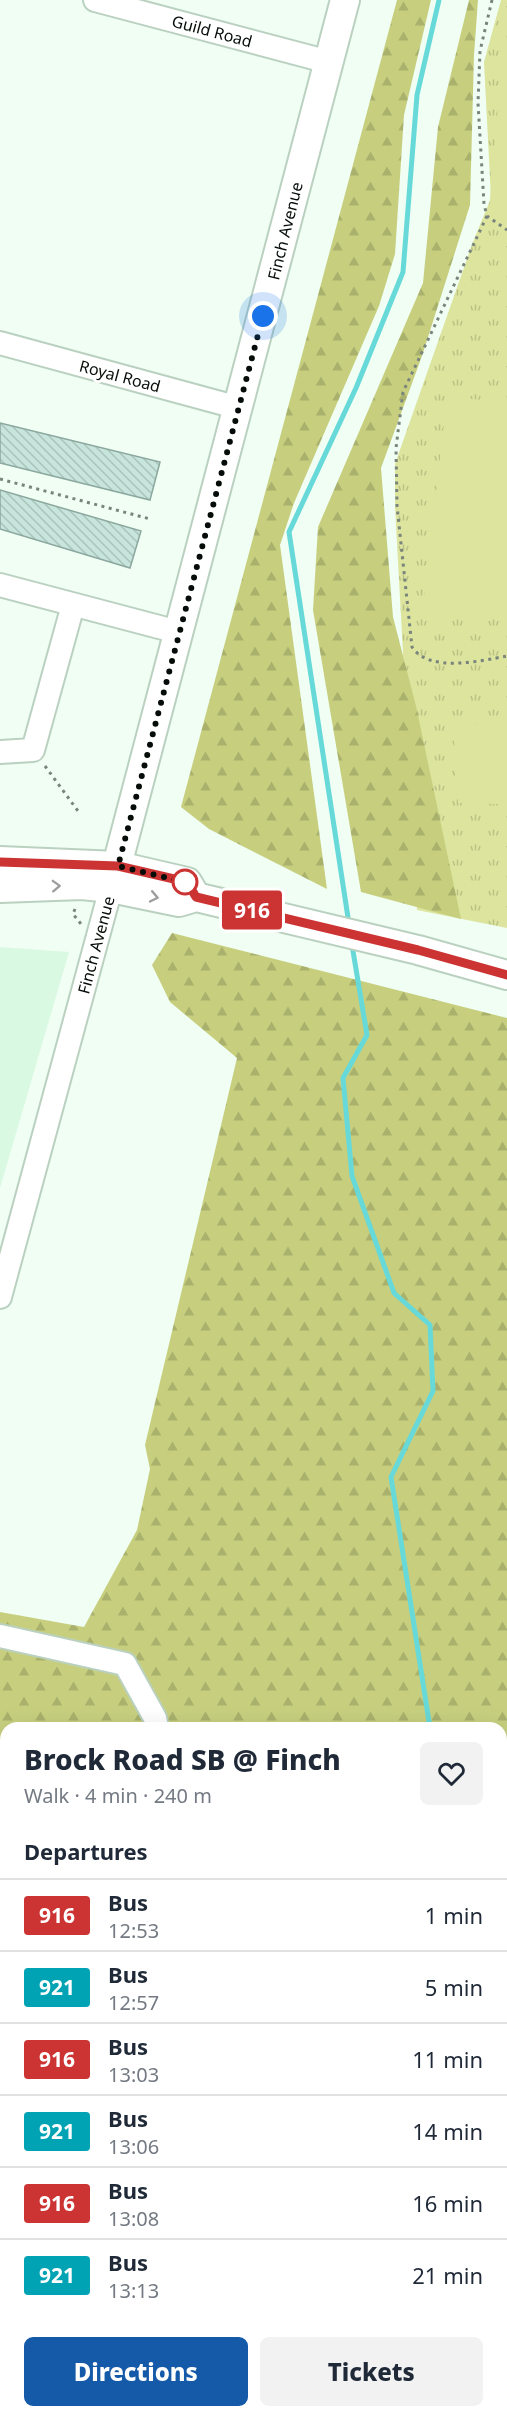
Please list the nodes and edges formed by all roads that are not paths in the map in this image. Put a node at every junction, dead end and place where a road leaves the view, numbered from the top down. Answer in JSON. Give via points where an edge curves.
{"nodes":[{"id":1,"x":95,"y":0,"type":"edge"},
{"id":2,"x":345,"y":0,"type":"edge"},
{"id":3,"x":329,"y":62,"type":"junction"},
{"id":4,"x":0,"y":343,"type":"edge"},
{"id":5,"x":240,"y":408,"type":"junction"},
{"id":6,"x":0,"y":585,"type":"edge"},
{"id":7,"x":74,"y":605,"type":"junction"},
{"id":8,"x":178,"y":632,"type":"junction"},
{"id":9,"x":0,"y":752,"type":"edge"},
{"id":10,"x":0,"y":861,"type":"edge"},
{"id":11,"x":114,"y":877,"type":"junction"},
{"id":12,"x":0,"y":888,"type":"edge"},
{"id":13,"x":507,"y":975,"type":"edge"},
{"id":14,"x":0,"y":1297,"type":"edge"},
{"id":15,"x":0,"y":1636,"type":"edge"},
{"id":16,"x":156,"y":1722,"type":"edge"}],
"edges":[{"from":1,"to":3,"type":"street","name":"Guild Road"},
{"from":2,"to":3,"type":"main road","name":"Finch Avenue"},
{"from":3,"to":5,"type":"main road","name":"Finch Avenue"},
{"from":4,"to":5,"type":"street","name":"Royal Road"},
{"from":5,"to":8,"type":"main road","name":"Finch Avenue"},
{"from":6,"to":7,"type":"street"},
{"from":7,"to":8,"type":"street"},
{"from":7,"to":9,"type":"street","via":[[33,750]]},
{"from":8,"to":11,"type":"main road","name":"Finch Avenue"},
{"from":10,"to":11,"type":"main road"},
{"from":12,"to":11,"type":"main road","one_way":true,"via":[[82,885]]},
{"from":11,"to":13,"type":"main road","via":[[187,882],[196,897]]},
{"from":11,"to":14,"type":"street","name":"Finch Avenue"},
{"from":15,"to":16,"type":"street","via":[[125,1664]]}]}
